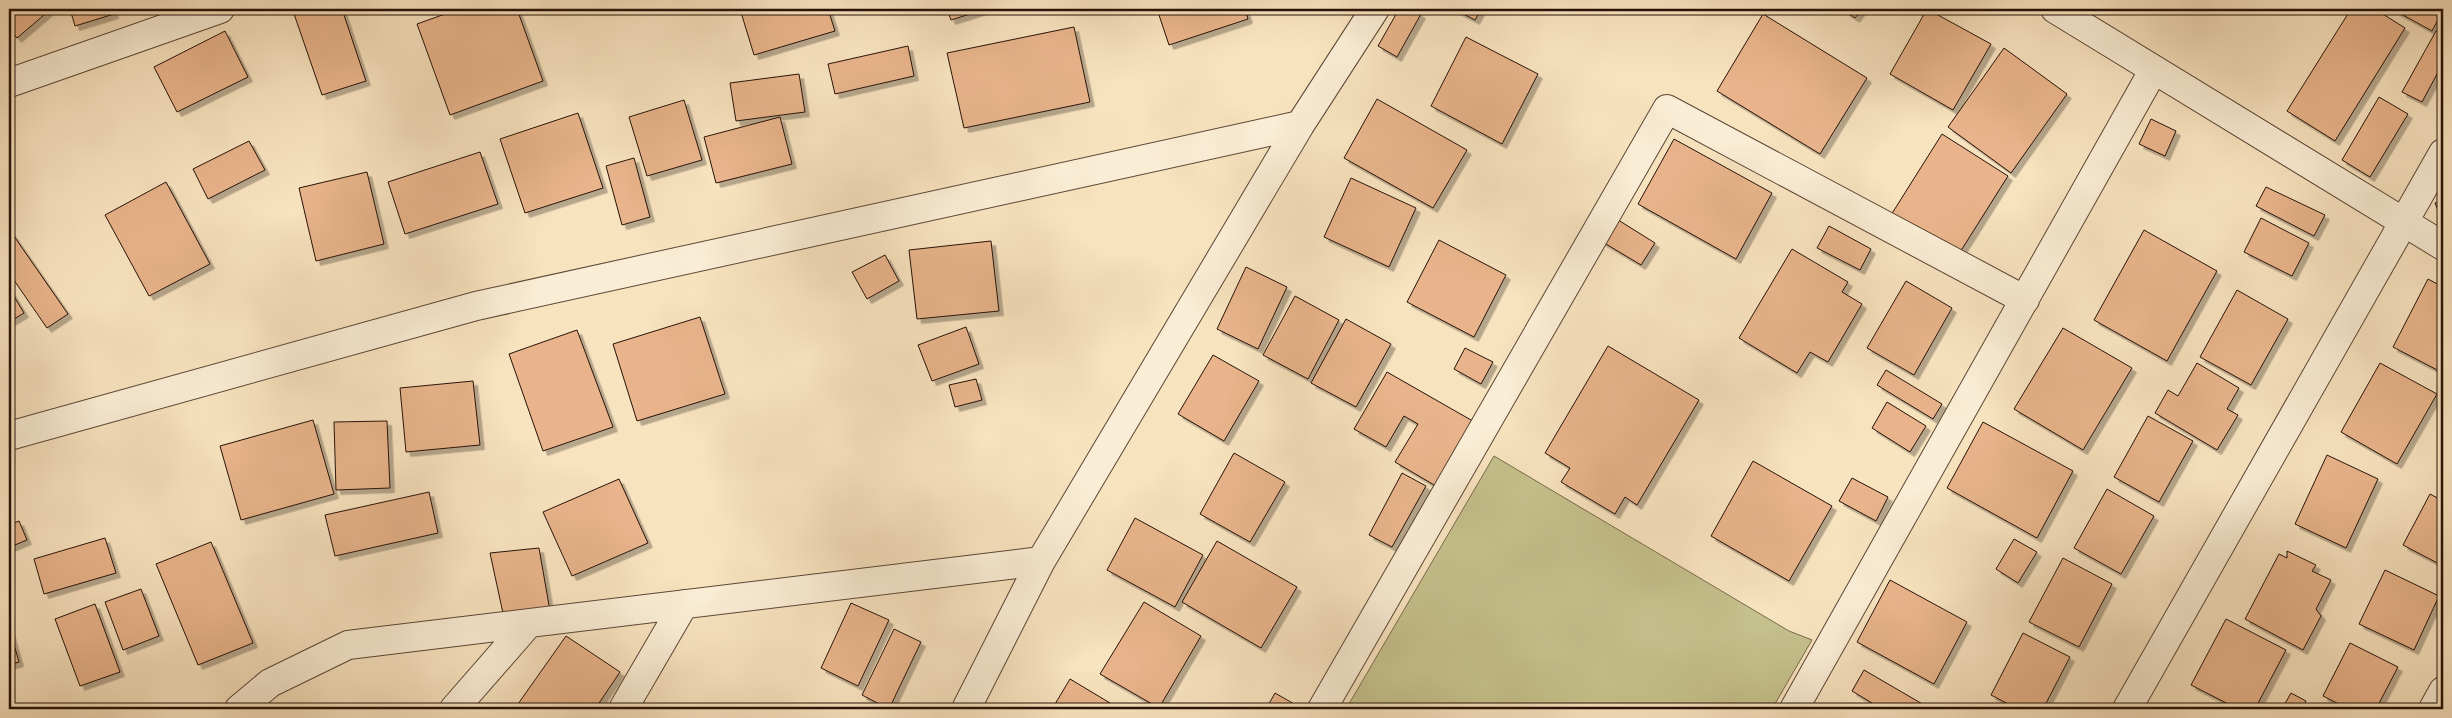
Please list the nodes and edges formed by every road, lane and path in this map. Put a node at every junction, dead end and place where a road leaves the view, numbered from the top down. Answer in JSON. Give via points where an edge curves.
{"nodes":[{"id":1,"x":220,"y":9,"type":"edge"},
{"id":2,"x":1375,"y":9,"type":"edge"},
{"id":3,"x":2055,"y":9,"type":"edge"},
{"id":4,"x":2153,"y":70,"type":"junction"},
{"id":5,"x":9,"y":83,"type":"edge"},
{"id":6,"x":1300,"y":125,"type":"junction"},
{"id":7,"x":2443,"y":153,"type":"edge"},
{"id":8,"x":2404,"y":223,"type":"junction"},
{"id":9,"x":2443,"y":246,"type":"edge"},
{"id":10,"x":2026,"y":300,"type":"junction"},
{"id":11,"x":9,"y":436,"type":"edge"},
{"id":12,"x":1041,"y":562,"type":"junction"},
{"id":13,"x":684,"y":604,"type":"junction"},
{"id":14,"x":529,"y":623,"type":"junction"},
{"id":15,"x":2443,"y":691,"type":"edge"},
{"id":16,"x":239,"y":709,"type":"edge"},
{"id":17,"x":454,"y":709,"type":"edge"},
{"id":18,"x":622,"y":709,"type":"edge"},
{"id":19,"x":966,"y":709,"type":"edge"},
{"id":20,"x":1322,"y":709,"type":"edge"},
{"id":21,"x":1794,"y":709,"type":"edge"},
{"id":22,"x":2127,"y":709,"type":"edge"},
{"id":23,"x":2433,"y":709,"type":"edge"}],
"edges":[{"from":1,"to":5,"type":"street"},
{"from":2,"to":6,"type":"street"},
{"from":3,"to":4,"type":"street"},
{"from":4,"to":8,"type":"street"},
{"from":4,"to":10,"type":"street"},
{"from":6,"to":11,"type":"street","via":[[476,306]]},
{"from":6,"to":12,"type":"street"},
{"from":7,"to":8,"type":"street"},
{"from":8,"to":9,"type":"street"},
{"from":8,"to":22,"type":"street"},
{"from":10,"to":20,"type":"street","via":[[1667,109]]},
{"from":10,"to":21,"type":"street"},
{"from":12,"to":13,"type":"street"},
{"from":12,"to":19,"type":"street"},
{"from":13,"to":14,"type":"street"},
{"from":13,"to":18,"type":"street"},
{"from":14,"to":16,"type":"street","via":[[348,645],[270,683]]},
{"from":14,"to":17,"type":"street"},
{"from":15,"to":23,"type":"street"}]}
